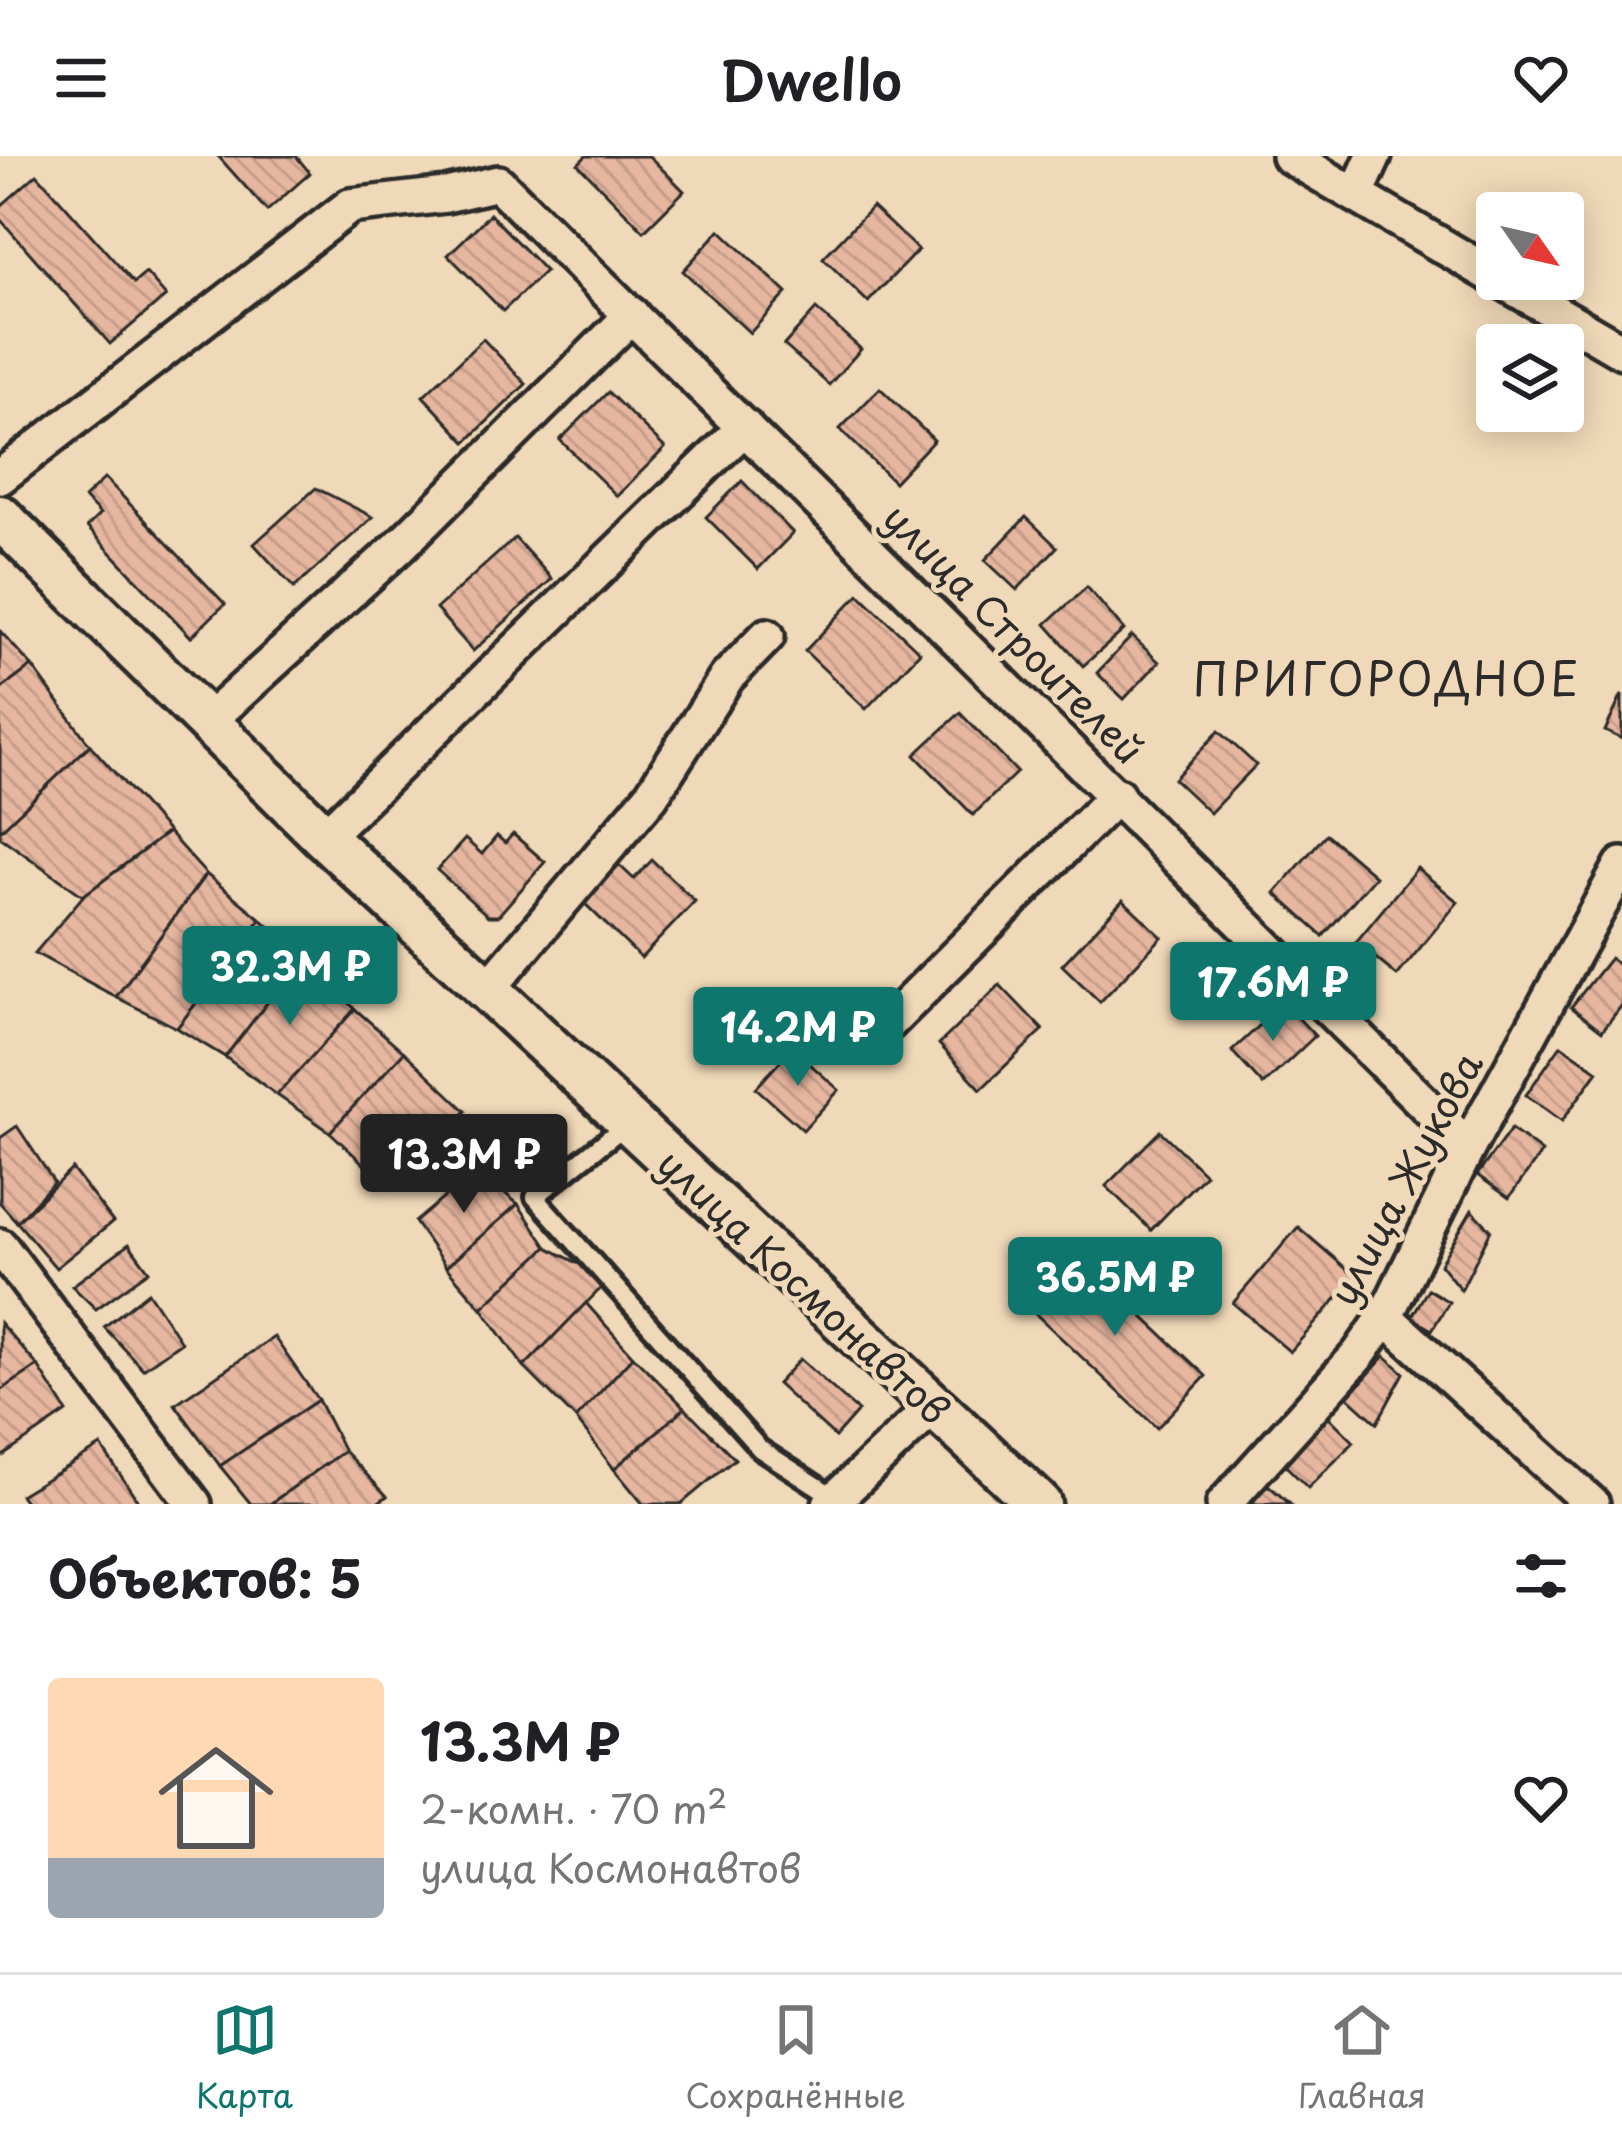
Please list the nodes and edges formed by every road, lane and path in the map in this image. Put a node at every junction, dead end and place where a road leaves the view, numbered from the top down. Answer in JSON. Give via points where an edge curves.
{"nodes":[{"id":1,"x":1289,"y":156,"type":"edge"},
{"id":2,"x":1374,"y":156,"type":"edge"},
{"id":3,"x":1356,"y":195,"type":"junction"},
{"id":4,"x":1476,"y":266,"type":"edge"},
{"id":5,"x":1534,"y":300,"type":"edge"},
{"id":6,"x":632,"y":315,"type":"junction"},
{"id":7,"x":1622,"y":351,"type":"edge"},
{"id":8,"x":745,"y":427,"type":"junction"},
{"id":9,"x":1,"y":508,"type":"edge"},
{"id":10,"x":766,"y":636,"type":"dead end"},
{"id":11,"x":207,"y":722,"type":"junction"},
{"id":12,"x":1117,"y":795,"type":"junction"},
{"id":13,"x":324,"y":837,"type":"junction"},
{"id":14,"x":1622,"y":865,"type":"edge"},
{"id":15,"x":487,"y":990,"type":"junction"},
{"id":16,"x":889,"y":1022,"type":"dead end"},
{"id":17,"x":627,"y":1124,"type":"junction"},
{"id":18,"x":1468,"y":1147,"type":"junction"},
{"id":19,"x":0,"y":1246,"type":"edge"},
{"id":20,"x":1385,"y":1317,"type":"junction"},
{"id":21,"x":932,"y":1408,"type":"junction"},
{"id":22,"x":836,"y":1502,"type":"edge"},
{"id":23,"x":194,"y":1504,"type":"edge"},
{"id":24,"x":1040,"y":1504,"type":"edge"},
{"id":25,"x":1224,"y":1504,"type":"edge"},
{"id":26,"x":1592,"y":1504,"type":"edge"}],
"edges":[{"from":1,"to":3,"type":"street"},
{"from":2,"to":3,"type":"street"},
{"from":3,"to":4,"type":"street"},
{"from":5,"to":7,"type":"street"},
{"from":6,"to":8,"type":"street","name":"улица Строителей"},
{"from":6,"to":9,"type":"street","name":"улица Строителей","via":[[498,183],[350,206]]},
{"from":6,"to":11,"type":"street","via":[[399,547]]},
{"from":8,"to":12,"type":"street","name":"улица Строителей"},
{"from":8,"to":13,"type":"street"},
{"from":9,"to":11,"type":"street","name":"улица Космонавтов"},
{"from":10,"to":15,"type":"street","via":[[727,677],[651,796]]},
{"from":11,"to":13,"type":"street","name":"улица Космонавтов"},
{"from":12,"to":16,"type":"street"},
{"from":12,"to":18,"type":"street","name":"улица Строителей"},
{"from":13,"to":15,"type":"street","name":"улица Космонавтов"},
{"from":14,"to":18,"type":"street","name":"улица Жукова"},
{"from":15,"to":17,"type":"street","name":"улица Космонавтов"},
{"from":17,"to":21,"type":"street","name":"улица Космонавтов"},
{"from":17,"to":22,"type":"lane","via":[[535,1197],[760,1449]]},
{"from":18,"to":20,"type":"street","name":"улица Жукова"},
{"from":19,"to":23,"type":"street"},
{"from":20,"to":25,"type":"street","name":"улица Жукова"},
{"from":20,"to":26,"type":"street"},
{"from":21,"to":22,"type":"street"},
{"from":21,"to":24,"type":"street","name":"улица Космонавтов"}]}
